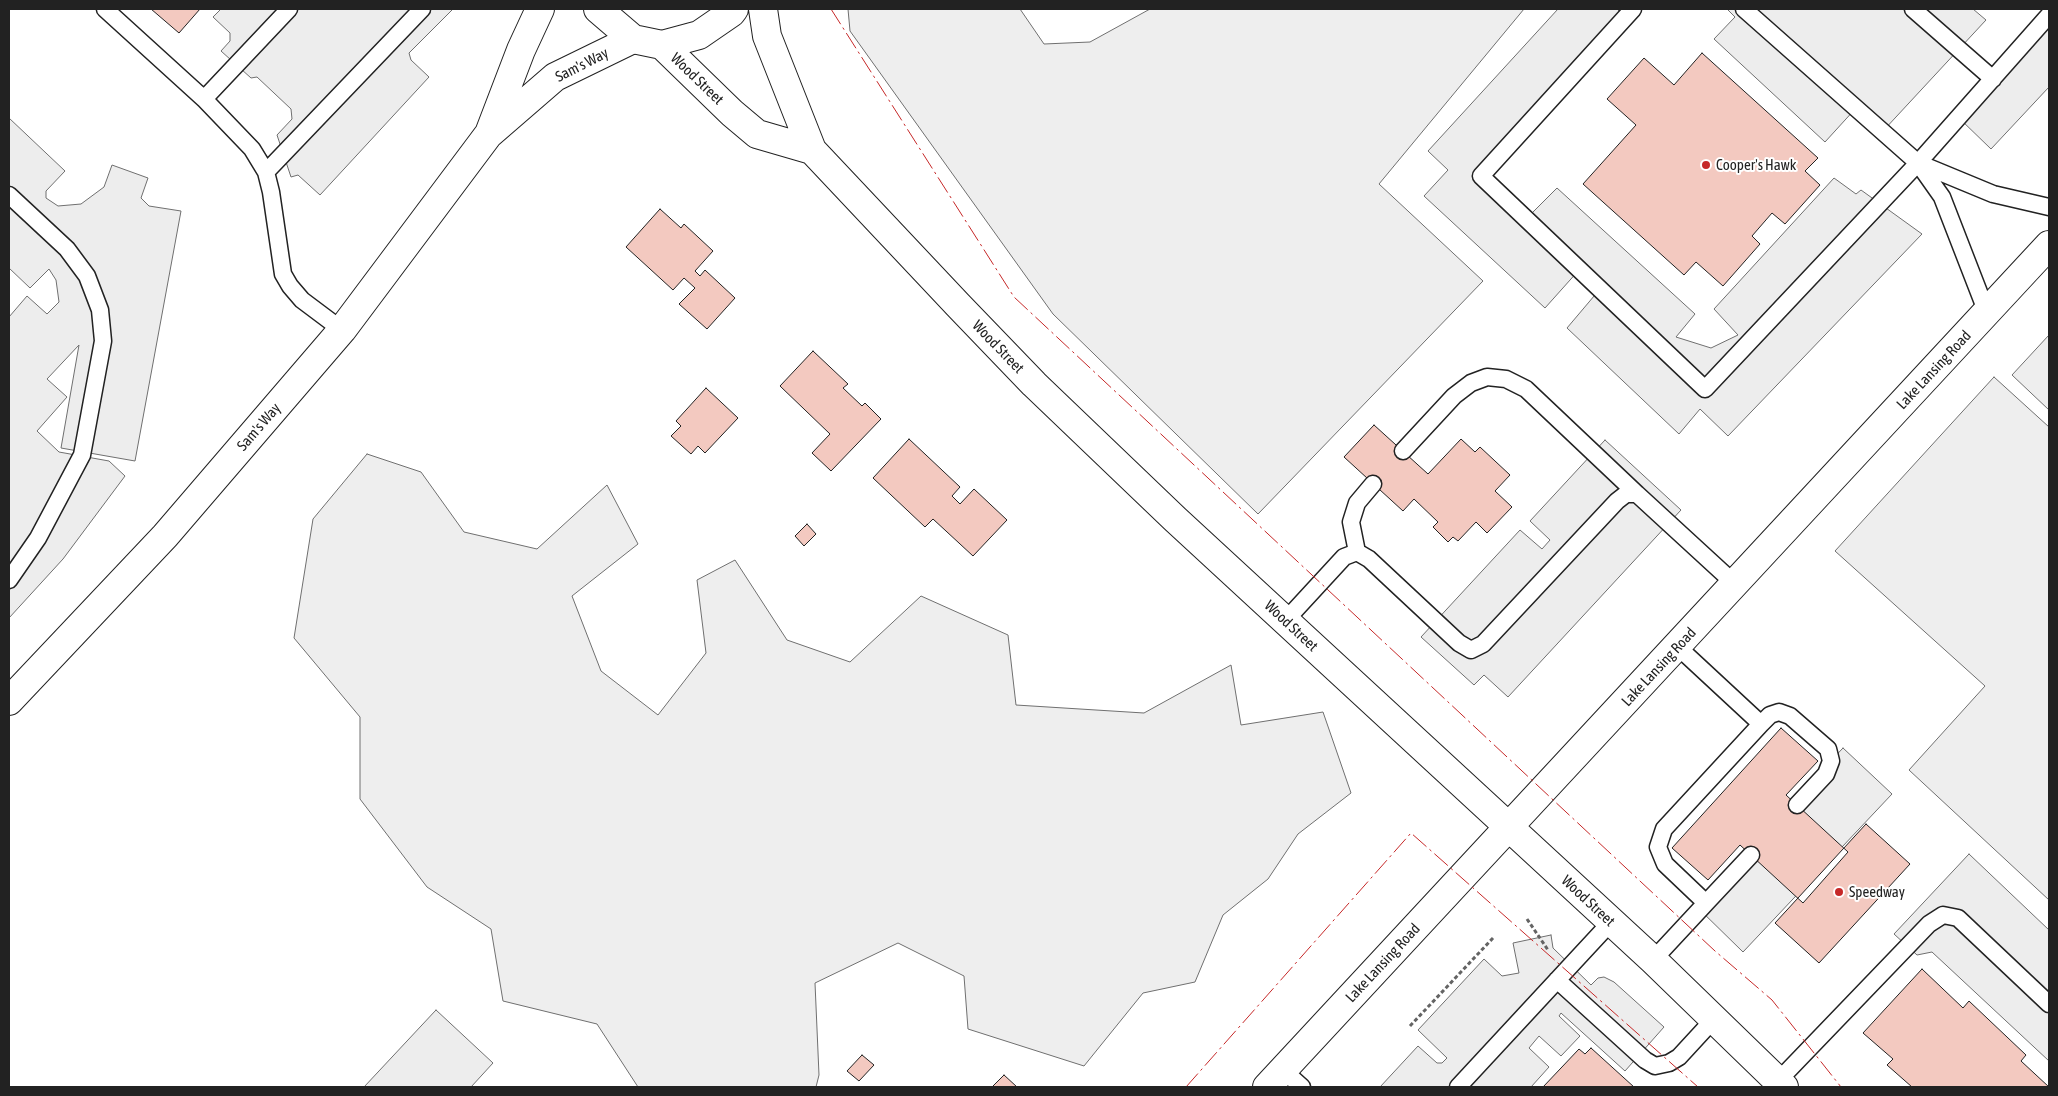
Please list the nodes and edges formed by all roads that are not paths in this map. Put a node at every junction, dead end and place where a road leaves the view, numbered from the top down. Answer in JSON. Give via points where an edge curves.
{"nodes":[{"id":1,"x":105,"y":9,"type":"edge"},
{"id":2,"x":288,"y":9,"type":"edge"},
{"id":3,"x":422,"y":9,"type":"edge"},
{"id":4,"x":540,"y":9,"type":"edge"},
{"id":5,"x":598,"y":9,"type":"edge"},
{"id":6,"x":734,"y":9,"type":"edge"},
{"id":7,"x":763,"y":9,"type":"edge"},
{"id":8,"x":1633,"y":9,"type":"edge"},
{"id":9,"x":1744,"y":9,"type":"edge"},
{"id":10,"x":1913,"y":9,"type":"edge"},
{"id":11,"x":2049,"y":15,"type":"edge"},
{"id":12,"x":633,"y":39,"type":"junction"},
{"id":13,"x":662,"y":45,"type":"junction"},
{"id":14,"x":1993,"y":79,"type":"junction"},
{"id":15,"x":204,"y":99,"type":"junction"},
{"id":16,"x":488,"y":135,"type":"junction"},
{"id":17,"x":812,"y":150,"type":"junction"},
{"id":18,"x":1918,"y":163,"type":"junction"},
{"id":19,"x":266,"y":172,"type":"junction"},
{"id":20,"x":9,"y":195,"type":"edge"},
{"id":21,"x":2049,"y":207,"type":"edge"},
{"id":22,"x":2049,"y":245,"type":"edge"},
{"id":23,"x":1987,"y":313,"type":"junction"},
{"id":24,"x":342,"y":330,"type":"junction"},
{"id":25,"x":1403,"y":451,"type":"dead end"},
{"id":26,"x":1373,"y":484,"type":"dead end"},
{"id":27,"x":1637,"y":494,"type":"junction"},
{"id":28,"x":1357,"y":552,"type":"junction"},
{"id":29,"x":9,"y":580,"type":"edge"},
{"id":30,"x":1735,"y":584,"type":"junction"},
{"id":31,"x":1285,"y":621,"type":"junction"},
{"id":32,"x":1678,"y":647,"type":"junction"},
{"id":33,"x":9,"y":702,"type":"edge"},
{"id":34,"x":1761,"y":724,"type":"junction"},
{"id":35,"x":1797,"y":805,"type":"dead end"},
{"id":36,"x":1510,"y":827,"type":"junction"},
{"id":37,"x":1751,"y":855,"type":"dead end"},
{"id":38,"x":1706,"y":903,"type":"junction"},
{"id":39,"x":1611,"y":922,"type":"junction"},
{"id":40,"x":1653,"y":960,"type":"junction"},
{"id":41,"x":1561,"y":977,"type":"junction"},
{"id":42,"x":2049,"y":1004,"type":"edge"},
{"id":43,"x":1714,"y":1019,"type":"junction"},
{"id":44,"x":1284,"y":1082,"type":"edge"},
{"id":45,"x":1781,"y":1084,"type":"edge"},
{"id":46,"x":1458,"y":1087,"type":"edge"}],
"edges":[{"from":1,"to":15,"type":"lane"},
{"from":2,"to":15,"type":"lane"},
{"from":3,"to":19,"type":"lane"},
{"from":4,"to":16,"type":"street","name":"Sam's Way","via":[[520,50]]},
{"from":5,"to":12,"type":"street"},
{"from":6,"to":13,"type":"street","via":[[699,35]]},
{"from":7,"to":17,"type":"street","name":"Wood Street","via":[[767,36]]},
{"from":8,"to":18,"type":"lane","via":[[1481,176],[1705,389]]},
{"from":9,"to":18,"type":"lane"},
{"from":10,"to":14,"type":"lane"},
{"from":11,"to":14,"type":"lane"},
{"from":12,"to":13,"type":"street"},
{"from":12,"to":16,"type":"street","name":"Sam's Way","via":[[555,77]]},
{"from":13,"to":17,"type":"street","name":"Wood Street","via":[[757,134]]},
{"from":14,"to":18,"type":"lane"},
{"from":15,"to":19,"type":"lane","via":[[252,148]]},
{"from":16,"to":24,"type":"street","name":"Sam's Way"},
{"from":17,"to":31,"type":"street","name":"Wood Street","via":[[1034,384]]},
{"from":18,"to":21,"type":"lane","via":[[1993,194]]},
{"from":18,"to":23,"type":"lane","via":[[1942,197]]},
{"from":19,"to":24,"type":"lane","via":[[283,274],[302,300]]},
{"from":20,"to":29,"type":"lane","via":[[67,249],[87,276],[100,310],[103,341],[82,456],[38,538]]},
{"from":22,"to":23,"type":"street","name":"Lake Lansing Road"},
{"from":23,"to":30,"type":"street","name":"Lake Lansing Road"},
{"from":24,"to":33,"type":"street","name":"Sam's Way","via":[[165,536]]},
{"from":25,"to":27,"type":"lane","via":[[1454,396],[1471,383],[1487,378],[1506,378],[1526,390]]},
{"from":26,"to":28,"type":"lane","via":[[1357,503],[1351,522]]},
{"from":27,"to":28,"type":"lane","via":[[1626,494],[1616,501],[1483,644],[1471,650],[1369,558]]},
{"from":27,"to":30,"type":"lane"},
{"from":28,"to":31,"type":"lane","via":[[1344,557]]},
{"from":30,"to":32,"type":"street","name":"Lake Lansing Road"},
{"from":31,"to":36,"type":"street","name":"Wood Street"},
{"from":32,"to":34,"type":"lane"},
{"from":32,"to":36,"type":"street","name":"Lake Lansing Road"},
{"from":34,"to":35,"type":"lane","via":[[1779,712],[1790,716],[1828,749],[1831,761],[1826,774]]},
{"from":34,"to":38,"type":"lane","via":[[1664,829],[1658,847],[1665,864]]},
{"from":36,"to":39,"type":"street","name":"Wood Street"},
{"from":36,"to":44,"type":"street","name":"Lake Lansing Road"},
{"from":37,"to":38,"type":"lane"},
{"from":38,"to":40,"type":"lane"},
{"from":39,"to":40,"type":"street","name":"Wood Street"},
{"from":39,"to":41,"type":"lane"},
{"from":40,"to":43,"type":"street","name":"Wood Street"},
{"from":41,"to":43,"type":"lane","via":[[1645,1060],[1655,1066],[1669,1064],[1680,1057]]},
{"from":41,"to":46,"type":"lane"},
{"from":42,"to":45,"type":"lane","via":[[1958,918],[1943,915],[1929,924]]},
{"from":43,"to":45,"type":"street","name":"Wood Street"}]}
